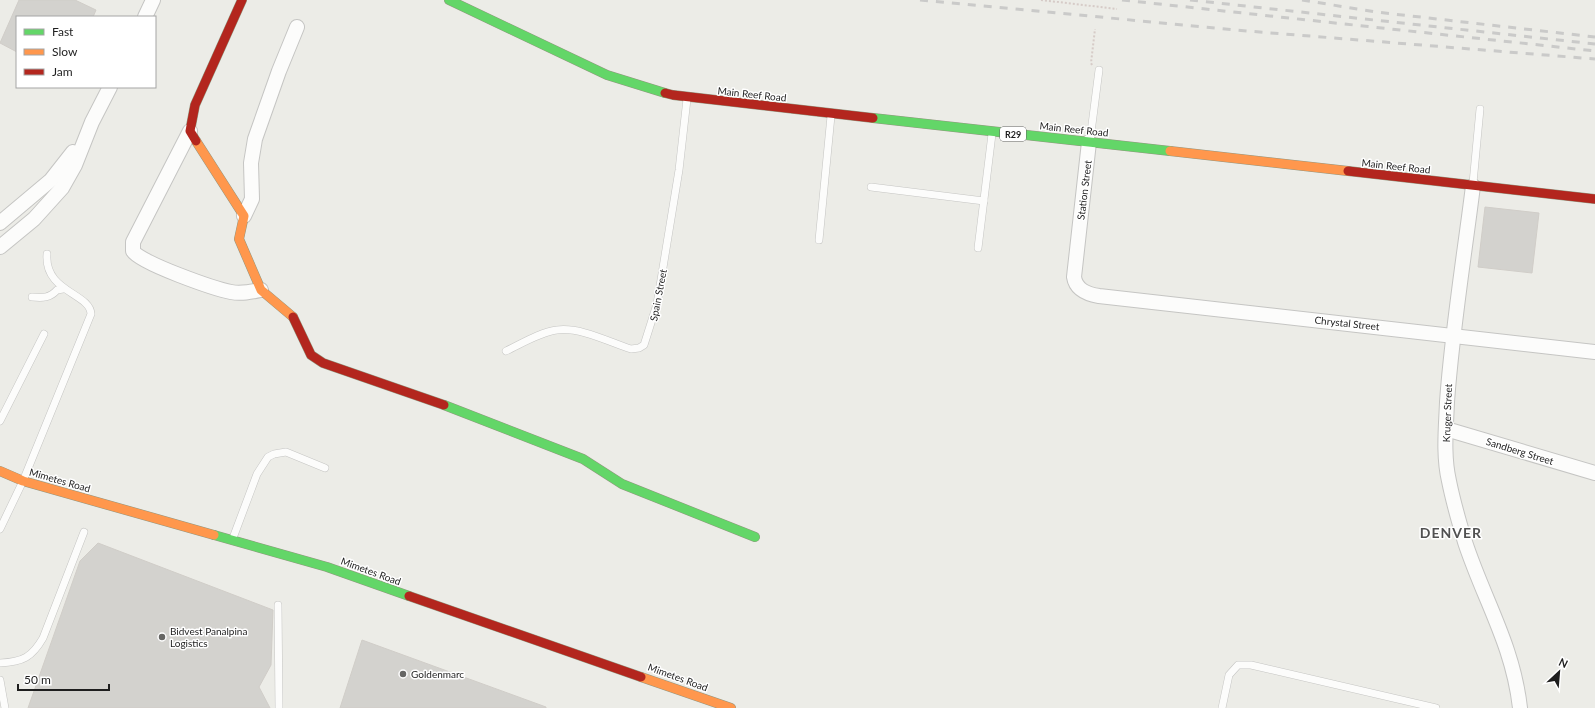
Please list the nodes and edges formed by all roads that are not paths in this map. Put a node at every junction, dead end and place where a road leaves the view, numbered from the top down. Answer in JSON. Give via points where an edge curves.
{"nodes":[{"id":1,"x":153,"y":0,"type":"edge"},
{"id":2,"x":242,"y":0,"type":"edge"},
{"id":3,"x":449,"y":0,"type":"edge"},
{"id":4,"x":145,"y":16,"type":"edge"},
{"id":5,"x":297,"y":27,"type":"dead end"},
{"id":6,"x":1099,"y":70,"type":"road end"},
{"id":7,"x":109,"y":88,"type":"edge"},
{"id":8,"x":687,"y":98,"type":"junction"},
{"id":9,"x":1480,"y":109,"type":"dead end"},
{"id":10,"x":831,"y":114,"type":"junction"},
{"id":11,"x":92,"y":122,"type":"junction"},
{"id":12,"x":190,"y":131,"type":"junction"},
{"id":13,"x":992,"y":132,"type":"junction"},
{"id":14,"x":1090,"y":142,"type":"junction"},
{"id":15,"x":1473,"y":186,"type":"junction"},
{"id":16,"x":871,"y":187,"type":"dead end"},
{"id":17,"x":1595,"y":199,"type":"edge"},
{"id":18,"x":984,"y":201,"type":"junction"},
{"id":19,"x":244,"y":216,"type":"junction"},
{"id":20,"x":0,"y":222,"type":"edge"},
{"id":21,"x":819,"y":240,"type":"dead end"},
{"id":22,"x":2,"y":242,"type":"edge"},
{"id":23,"x":978,"y":248,"type":"dead end"},
{"id":24,"x":47,"y":254,"type":"dead end"},
{"id":25,"x":63,"y":289,"type":"junction"},
{"id":26,"x":261,"y":290,"type":"junction"},
{"id":27,"x":1099,"y":296,"type":"joint"},
{"id":28,"x":32,"y":297,"type":"dead end"},
{"id":29,"x":44,"y":334,"type":"dead end"},
{"id":30,"x":1454,"y":335,"type":"junction"},
{"id":31,"x":506,"y":351,"type":"dead end"},
{"id":32,"x":1595,"y":352,"type":"edge"},
{"id":33,"x":0,"y":421,"type":"edge"},
{"id":34,"x":1446,"y":429,"type":"junction"},
{"id":35,"x":325,"y":468,"type":"dead end"},
{"id":36,"x":0,"y":471,"type":"edge"},
{"id":37,"x":1595,"y":473,"type":"edge"},
{"id":38,"x":23,"y":481,"type":"junction"},
{"id":39,"x":0,"y":529,"type":"edge"},
{"id":40,"x":84,"y":532,"type":"dead end"},
{"id":41,"x":755,"y":537,"type":"dead end"},
{"id":42,"x":232,"y":540,"type":"junction"},
{"id":43,"x":278,"y":605,"type":"dead end"},
{"id":44,"x":0,"y":663,"type":"edge"},
{"id":45,"x":0,"y":680,"type":"edge"},
{"id":46,"x":5,"y":708,"type":"edge"},
{"id":47,"x":279,"y":708,"type":"edge"},
{"id":48,"x":731,"y":708,"type":"edge"},
{"id":49,"x":1222,"y":708,"type":"edge"},
{"id":50,"x":1436,"y":708,"type":"edge"},
{"id":51,"x":1520,"y":708,"type":"edge"}],
"edges":[{"from":1,"to":4,"type":"street"},
{"from":2,"to":12,"type":"street","via":[[195,105]]},
{"from":3,"to":8,"type":"street","name":"Main Reef Road","number":"R29","via":[[607,76]]},
{"from":5,"to":19,"type":"street","via":[[255,139],[251,163],[252,199]]},
{"from":6,"to":14,"type":"lane","name":"Station Street"},
{"from":7,"to":11,"type":"street"},
{"from":8,"to":10,"type":"street","name":"Main Reef Road","number":"R29"},
{"from":8,"to":31,"type":"lane","name":"Spain Street","via":[[679,170],[658,298],[644,345],[631,349],[577,331],[556,330]]},
{"from":9,"to":15,"type":"lane","name":"Kruger Street"},
{"from":10,"to":13,"type":"street","name":"Main Reef Road","number":"R29"},
{"from":10,"to":21,"type":"lane"},
{"from":11,"to":20,"type":"street","via":[[61,170],[33,197]]},
{"from":11,"to":22,"type":"street","via":[[75,165],[62,188],[34,219]]},
{"from":12,"to":19,"type":"street"},
{"from":12,"to":26,"type":"street","via":[[133,242],[133,251],[144,260],[210,286],[236,293]]},
{"from":13,"to":14,"type":"street","name":"Main Reef Road","number":"R29"},
{"from":13,"to":18,"type":"lane"},
{"from":14,"to":15,"type":"street","name":"Main Reef Road","number":"R29"},
{"from":14,"to":27,"type":"street","name":"Station Street","via":[[1074,277],[1079,288]]},
{"from":15,"to":17,"type":"street","name":"Main Reef Road","number":"R29"},
{"from":15,"to":30,"type":"street","name":"Kruger Street"},
{"from":16,"to":18,"type":"lane"},
{"from":18,"to":23,"type":"lane"},
{"from":19,"to":26,"type":"street","via":[[239,239]]},
{"from":24,"to":25,"type":"lane","via":[[48,269]]},
{"from":25,"to":28,"type":"lane","via":[[46,298]]},
{"from":25,"to":38,"type":"lane","via":[[88,306],[91,314]]},
{"from":26,"to":41,"type":"street","via":[[294,318],[308,350],[318,361],[564,451],[583,459],[622,484]]},
{"from":27,"to":30,"type":"street","name":"Chrystal Street"},
{"from":29,"to":33,"type":"lane"},
{"from":30,"to":32,"type":"street","name":"Chrystal Street"},
{"from":30,"to":34,"type":"street","name":"Kruger Street"},
{"from":34,"to":37,"type":"street","name":"Sandberg Street"},
{"from":34,"to":51,"type":"street","name":"Kruger Street","via":[[1448,479],[1465,542],[1514,670]]},
{"from":35,"to":42,"type":"lane","via":[[286,452],[268,457],[257,474]]},
{"from":36,"to":38,"type":"street","name":"Mimetes Road"},
{"from":38,"to":39,"type":"lane"},
{"from":38,"to":42,"type":"street","name":"Mimetes Road"},
{"from":40,"to":44,"type":"lane","via":[[37,649],[17,663]]},
{"from":42,"to":48,"type":"street","name":"Mimetes Road","via":[[327,567]]},
{"from":43,"to":47,"type":"lane"},
{"from":45,"to":46,"type":"lane"},
{"from":49,"to":50,"type":"lane","via":[[1229,675],[1238,666],[1251,665]]}]}
